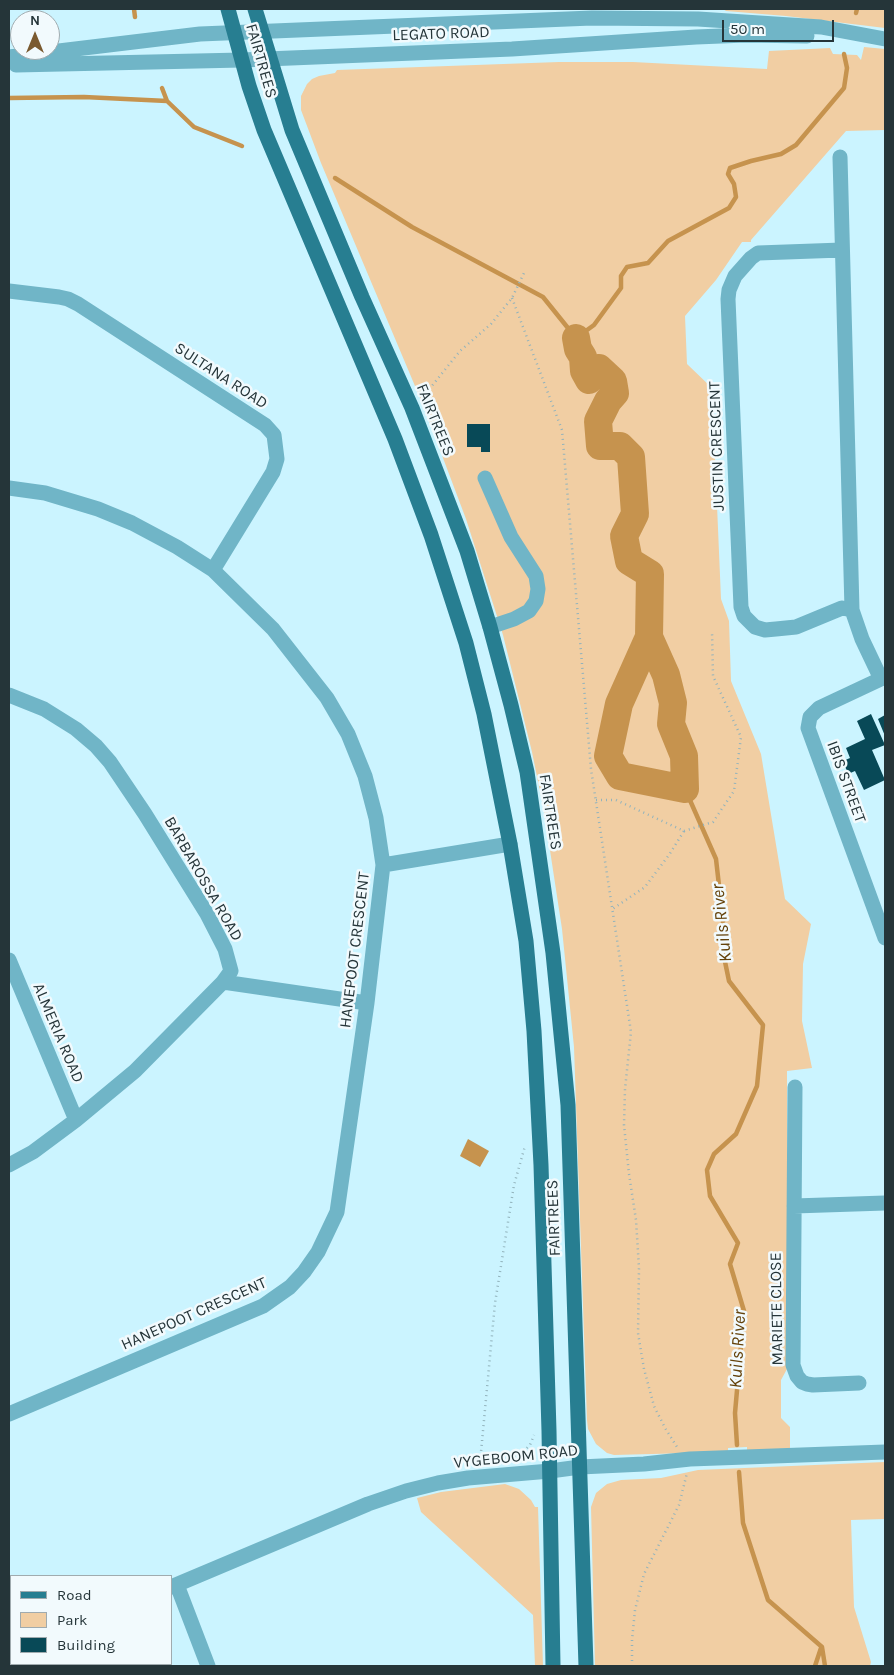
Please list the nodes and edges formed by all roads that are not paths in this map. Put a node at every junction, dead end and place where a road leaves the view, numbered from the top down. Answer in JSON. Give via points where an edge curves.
{"nodes":[{"id":1,"x":228,"y":9,"type":"edge"},
{"id":2,"x":255,"y":9,"type":"edge"},
{"id":3,"x":699,"y":14,"type":"edge"},
{"id":4,"x":262,"y":32,"type":"junction"},
{"id":5,"x":234,"y":33,"type":"junction"},
{"id":6,"x":696,"y":37,"type":"junction"},
{"id":7,"x":879,"y":38,"type":"edge"},
{"id":8,"x":9,"y":57,"type":"edge"},
{"id":9,"x":270,"y":58,"type":"junction"},
{"id":10,"x":242,"y":60,"type":"junction"},
{"id":11,"x":9,"y":66,"type":"edge"},
{"id":12,"x":840,"y":157,"type":"dead end"},
{"id":13,"x":842,"y":250,"type":"junction"},
{"id":14,"x":9,"y":291,"type":"edge"},
{"id":15,"x":485,"y":478,"type":"dead end"},
{"id":16,"x":9,"y":488,"type":"edge"},
{"id":17,"x":213,"y":570,"type":"junction"},
{"id":18,"x":852,"y":610,"type":"junction"},
{"id":19,"x":490,"y":627,"type":"junction"},
{"id":20,"x":883,"y":678,"type":"edge"},
{"id":21,"x":9,"y":695,"type":"edge"},
{"id":22,"x":510,"y":844,"type":"junction"},
{"id":23,"x":383,"y":865,"type":"junction"},
{"id":24,"x":881,"y":913,"type":"edge"},
{"id":25,"x":885,"y":938,"type":"edge"},
{"id":26,"x":9,"y":960,"type":"edge"},
{"id":27,"x":224,"y":982,"type":"junction"},
{"id":28,"x":367,"y":1004,"type":"junction"},
{"id":29,"x":795,"y":1087,"type":"dead end"},
{"id":30,"x":76,"y":1120,"type":"junction"},
{"id":31,"x":9,"y":1165,"type":"edge"},
{"id":32,"x":885,"y":1203,"type":"edge"},
{"id":33,"x":794,"y":1206,"type":"junction"},
{"id":34,"x":859,"y":1383,"type":"dead end"},
{"id":35,"x":9,"y":1414,"type":"edge"},
{"id":36,"x":885,"y":1452,"type":"edge"},
{"id":37,"x":580,"y":1467,"type":"junction"},
{"id":38,"x":550,"y":1471,"type":"junction"},
{"id":39,"x":174,"y":1586,"type":"edge"},
{"id":40,"x":208,"y":1666,"type":"edge"},
{"id":41,"x":554,"y":1666,"type":"edge"},
{"id":42,"x":586,"y":1666,"type":"edge"}],
"edges":[{"from":1,"to":5,"type":"main road","name":"FAIRTREES"},
{"from":2,"to":4,"type":"main road","name":"FAIRTREES"},
{"from":3,"to":4,"type":"street","name":"LEGATO ROAD"},
{"from":3,"to":6,"type":"street"},
{"from":3,"to":7,"type":"street","name":"LEGATO ROAD"},
{"from":4,"to":5,"type":"street","name":"LEGATO ROAD"},
{"from":4,"to":9,"type":"main road","name":"FAIRTREES"},
{"from":5,"to":8,"type":"street","name":"LEGATO ROAD","via":[[200,34]]},
{"from":5,"to":10,"type":"main road","name":"FAIRTREES"},
{"from":6,"to":7,"type":"street","name":"LEGATO ROAD"},
{"from":6,"to":9,"type":"street","name":"LEGATO ROAD","via":[[512,49]]},
{"from":9,"to":10,"type":"street","name":"LEGATO ROAD"},
{"from":9,"to":19,"type":"main road","name":"FAIRTREES","via":[[292,130],[412,408],[467,551]]},
{"from":10,"to":11,"type":"street","name":"LEGATO ROAD"},
{"from":10,"to":22,"type":"main road","name":"FAIRTREES","via":[[264,130],[395,439],[431,535],[466,643]]},
{"from":12,"to":13,"type":"street"},
{"from":13,"to":18,"type":"street"},
{"from":13,"to":18,"type":"street","name":"JUSTIN CRESCENT","via":[[758,253],[730,283],[728,298],[741,607],[744,616],[755,627],[765,630],[796,627],[842,608]]},
{"from":14,"to":17,"type":"street","name":"SULTANA ROAD","via":[[59,297],[78,304],[265,424],[274,435],[277,459],[273,472]]},
{"from":15,"to":19,"type":"street","via":[[511,537],[536,576],[538,589],[536,601],[529,611]]},
{"from":16,"to":17,"type":"street","name":"HANEPOOT CRESCENT","via":[[45,493],[98,510],[177,547]]},
{"from":17,"to":23,"type":"street","name":"HANEPOOT CRESCENT","via":[[273,629],[327,698],[348,734],[365,776]]},
{"from":18,"to":20,"type":"street","via":[[862,640]]},
{"from":19,"to":37,"type":"main road","name":"FAIRTREES","via":[[526,772],[553,953],[568,1105]]},
{"from":20,"to":24,"type":"street","name":"IBIS STREET","via":[[819,708],[810,717],[808,728]]},
{"from":21,"to":27,"type":"street","name":"BARBAROSSA ROAD","via":[[44,709],[76,729],[110,762],[207,914],[228,960],[230,971]]},
{"from":22,"to":23,"type":"street"},
{"from":22,"to":38,"type":"main road","name":"FAIRTREES","via":[[526,941],[534,1031],[542,1175]]},
{"from":23,"to":28,"type":"street","name":"HANEPOOT CRESCENT"},
{"from":24,"to":25,"type":"street","name":"IBIS STREET"},
{"from":26,"to":30,"type":"street","name":"ALMERIA ROAD"},
{"from":27,"to":28,"type":"street"},
{"from":27,"to":30,"type":"street","via":[[135,1071]]},
{"from":28,"to":35,"type":"street","name":"HANEPOOT CRESCENT","via":[[336,1212],[318,1252],[304,1272],[263,1306]]},
{"from":29,"to":33,"type":"street","name":"MARIETE CLOSE"},
{"from":30,"to":31,"type":"street","via":[[33,1152]]},
{"from":32,"to":33,"type":"street"},
{"from":33,"to":34,"type":"street","name":"MARIETE CLOSE","via":[[793,1366],[802,1382],[813,1386]]},
{"from":36,"to":37,"type":"street","name":"VYGEBOOM ROAD","via":[[690,1459]]},
{"from":37,"to":38,"type":"street","name":"VYGEBOOM ROAD"},
{"from":37,"to":42,"type":"main road","name":"FAIRTREES"},
{"from":38,"to":39,"type":"street","name":"VYGEBOOM ROAD","via":[[468,1478],[406,1491]]},
{"from":38,"to":41,"type":"main road","name":"FAIRTREES"},
{"from":39,"to":40,"type":"street"}]}
